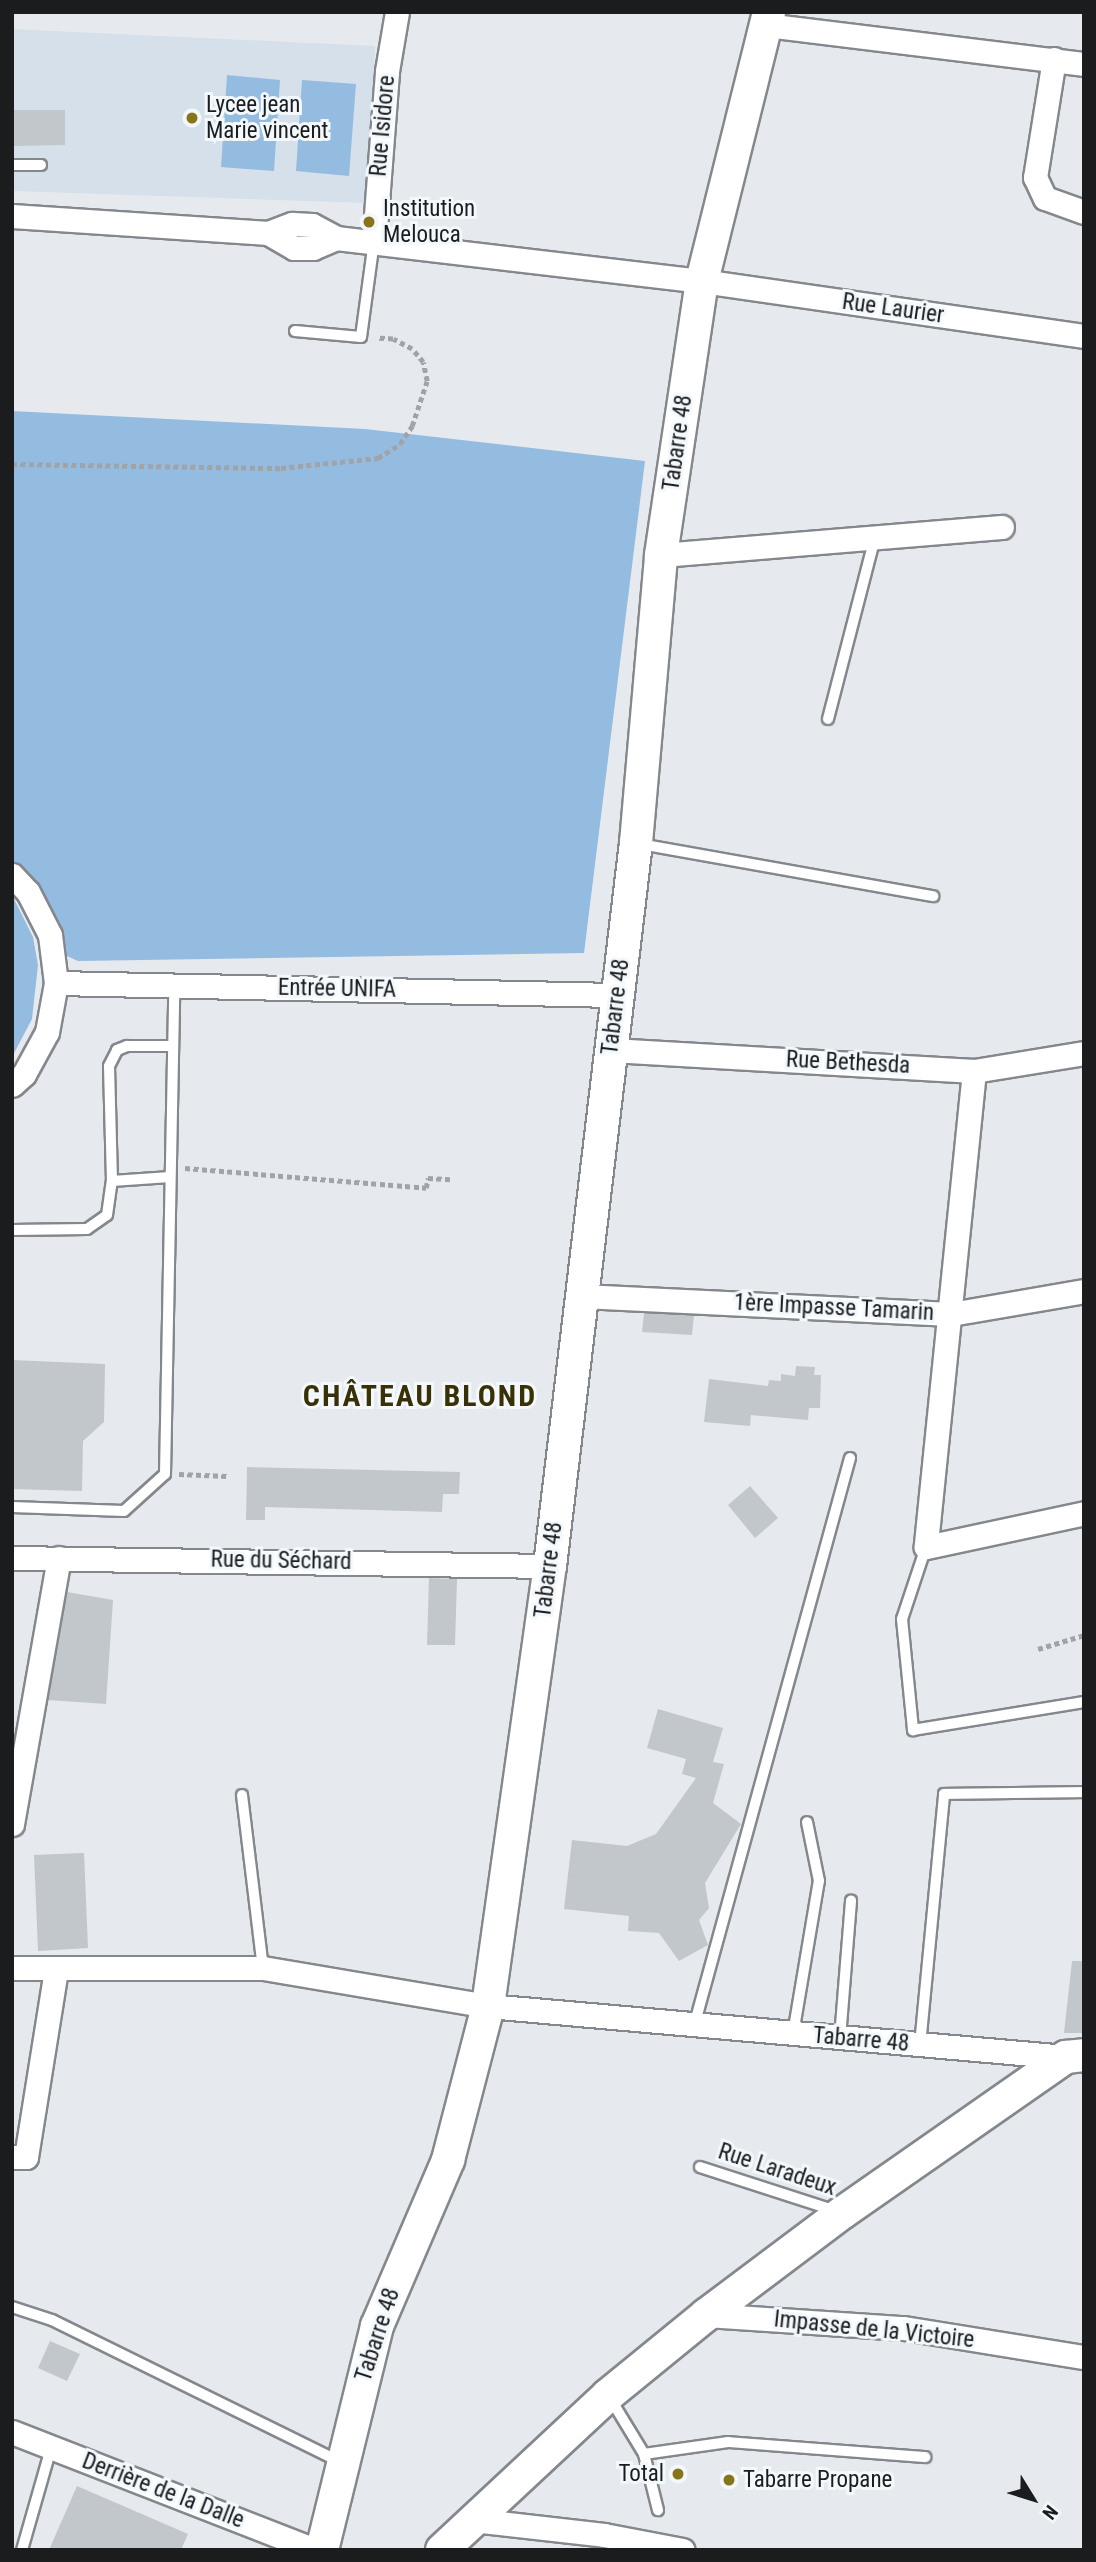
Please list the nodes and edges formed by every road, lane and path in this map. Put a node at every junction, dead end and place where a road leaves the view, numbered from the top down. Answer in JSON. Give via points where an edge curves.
{"nodes":[{"id":1,"x":397,"y":12,"type":"edge"},
{"id":2,"x":768,"y":18,"type":"edge"},
{"id":3,"x":1054,"y":59,"type":"junction"},
{"id":4,"x":1084,"y":64,"type":"edge"},
{"id":5,"x":12,"y":165,"type":"edge"},
{"id":6,"x":41,"y":165,"type":"dead end"},
{"id":7,"x":1084,"y":212,"type":"edge"},
{"id":8,"x":12,"y":216,"type":"edge"},
{"id":9,"x":374,"y":241,"type":"junction"},
{"id":10,"x":702,"y":281,"type":"junction"},
{"id":11,"x":295,"y":331,"type":"dead end"},
{"id":12,"x":1084,"y":336,"type":"edge"},
{"id":13,"x":361,"y":337,"type":"junction"},
{"id":14,"x":12,"y":464,"type":"edge"},
{"id":15,"x":1002,"y":527,"type":"dead end"},
{"id":16,"x":875,"y":537,"type":"junction"},
{"id":17,"x":661,"y":555,"type":"junction"},
{"id":18,"x":828,"y":719,"type":"dead end"},
{"id":19,"x":636,"y":843,"type":"junction"},
{"id":20,"x":12,"y":875,"type":"edge"},
{"id":21,"x":933,"y":896,"type":"dead end"},
{"id":22,"x":56,"y":983,"type":"junction"},
{"id":23,"x":174,"y":986,"type":"junction"},
{"id":24,"x":617,"y":995,"type":"junction"},
{"id":25,"x":172,"y":1046,"type":"junction"},
{"id":26,"x":611,"y":1050,"type":"junction"},
{"id":27,"x":1084,"y":1053,"type":"edge"},
{"id":28,"x":974,"y":1070,"type":"junction"},
{"id":29,"x":12,"y":1085,"type":"edge"},
{"id":30,"x":170,"y":1172,"type":"junction"},
{"id":31,"x":450,"y":1179,"type":"dead end"},
{"id":32,"x":112,"y":1181,"type":"junction"},
{"id":33,"x":12,"y":1230,"type":"edge"},
{"id":34,"x":1084,"y":1291,"type":"edge"},
{"id":35,"x":582,"y":1296,"type":"junction"},
{"id":36,"x":951,"y":1314,"type":"junction"},
{"id":37,"x":850,"y":1458,"type":"dead end"},
{"id":38,"x":165,"y":1474,"type":"junction"},
{"id":39,"x":227,"y":1476,"type":"dead end"},
{"id":40,"x":12,"y":1507,"type":"edge"},
{"id":41,"x":1084,"y":1513,"type":"edge"},
{"id":42,"x":926,"y":1547,"type":"junction"},
{"id":43,"x":12,"y":1558,"type":"edge"},
{"id":44,"x":59,"y":1558,"type":"junction"},
{"id":45,"x":550,"y":1566,"type":"junction"},
{"id":46,"x":1084,"y":1635,"type":"edge"},
{"id":47,"x":1038,"y":1649,"type":"dead end"},
{"id":48,"x":1084,"y":1702,"type":"edge"},
{"id":49,"x":1084,"y":1792,"type":"edge"},
{"id":50,"x":242,"y":1795,"type":"dead end"},
{"id":51,"x":807,"y":1822,"type":"dead end"},
{"id":52,"x":12,"y":1824,"type":"edge"},
{"id":53,"x":852,"y":1900,"type":"dead end"},
{"id":54,"x":12,"y":1968,"type":"edge"},
{"id":55,"x":262,"y":1968,"type":"junction"},
{"id":56,"x":55,"y":1969,"type":"junction"},
{"id":57,"x":488,"y":2006,"type":"junction"},
{"id":58,"x":694,"y":2026,"type":"junction"},
{"id":59,"x":793,"y":2035,"type":"junction"},
{"id":60,"x":840,"y":2038,"type":"junction"},
{"id":61,"x":920,"y":2045,"type":"junction"},
{"id":62,"x":1075,"y":2056,"type":"edge"},
{"id":63,"x":12,"y":2157,"type":"edge"},
{"id":64,"x":700,"y":2167,"type":"dead end"},
{"id":65,"x":842,"y":2213,"type":"junction"},
{"id":66,"x":12,"y":2307,"type":"edge"},
{"id":67,"x":706,"y":2315,"type":"junction"},
{"id":68,"x":1084,"y":2357,"type":"edge"},
{"id":69,"x":608,"y":2395,"type":"junction"},
{"id":70,"x":12,"y":2432,"type":"edge"},
{"id":71,"x":51,"y":2448,"type":"junction"},
{"id":72,"x":644,"y":2454,"type":"junction"},
{"id":73,"x":925,"y":2457,"type":"dead end"},
{"id":74,"x":341,"y":2462,"type":"junction"},
{"id":75,"x":657,"y":2510,"type":"dead end"},
{"id":76,"x":473,"y":2520,"type":"junction"},
{"id":77,"x":22,"y":2550,"type":"edge"},
{"id":78,"x":315,"y":2550,"type":"edge"},
{"id":79,"x":322,"y":2550,"type":"edge"},
{"id":80,"x":442,"y":2550,"type":"edge"},
{"id":81,"x":683,"y":2550,"type":"edge"}],
"edges":[{"from":1,"to":9,"type":"street","name":"Rue Isidore","via":[[387,71]]},
{"from":2,"to":3,"type":"street"},
{"from":2,"to":10,"type":"street","name":"Tabarre 48"},
{"from":3,"to":4,"type":"street"},
{"from":3,"to":7,"type":"street","via":[[1035,177],[1045,198]]},
{"from":5,"to":6,"type":"lane"},
{"from":8,"to":9,"type":"street","name":"Rue Laurier","via":[[268,233],[292,225],[312,225],[336,238]]},
{"from":9,"to":10,"type":"street","name":"Rue Laurier"},
{"from":9,"to":13,"type":"lane"},
{"from":10,"to":12,"type":"street","name":"Rue Laurier"},
{"from":10,"to":17,"type":"street","name":"Tabarre 48"},
{"from":11,"to":13,"type":"lane"},
{"from":13,"to":14,"type":"path","via":[[393,339],[412,349],[423,362],[427,382],[412,426],[400,444],[378,458],[281,468]]},
{"from":15,"to":16,"type":"street"},
{"from":16,"to":17,"type":"street"},
{"from":16,"to":18,"type":"lane"},
{"from":17,"to":19,"type":"street","name":"Tabarre 48"},
{"from":19,"to":21,"type":"lane"},
{"from":19,"to":24,"type":"street","name":"Tabarre 48"},
{"from":20,"to":22,"type":"street","via":[[28,892],[50,935]]},
{"from":22,"to":23,"type":"street","name":"Entrée UNIFA"},
{"from":22,"to":29,"type":"street","via":[[47,1031],[24,1074]]},
{"from":23,"to":24,"type":"street","name":"Entrée UNIFA"},
{"from":23,"to":25,"type":"lane"},
{"from":24,"to":26,"type":"street","name":"Tabarre 48"},
{"from":25,"to":30,"type":"lane"},
{"from":25,"to":32,"type":"lane","via":[[127,1045],[113,1056],[109,1066]]},
{"from":26,"to":28,"type":"street","name":"Rue Bethesda"},
{"from":26,"to":35,"type":"street","name":"Tabarre 48"},
{"from":27,"to":28,"type":"street","name":"Rue Bethesda"},
{"from":28,"to":36,"type":"street"},
{"from":30,"to":31,"type":"path","via":[[426,1188],[428,1178]]},
{"from":30,"to":32,"type":"lane"},
{"from":30,"to":38,"type":"lane"},
{"from":32,"to":33,"type":"lane","via":[[111,1206],[99,1223],[75,1230]]},
{"from":34,"to":36,"type":"street","name":"1ère Impasse Tamarin"},
{"from":35,"to":36,"type":"street","name":"1ère Impasse Tamarin"},
{"from":35,"to":45,"type":"street","name":"Tabarre 48"},
{"from":36,"to":42,"type":"street"},
{"from":37,"to":58,"type":"lane"},
{"from":38,"to":39,"type":"path"},
{"from":38,"to":40,"type":"lane","via":[[124,1511]]},
{"from":41,"to":42,"type":"street"},
{"from":42,"to":48,"type":"lane","via":[[902,1619],[913,1730]]},
{"from":43,"to":44,"type":"street","name":"Rue du Séchard"},
{"from":44,"to":45,"type":"street","name":"Rue du Séchard"},
{"from":44,"to":52,"type":"street"},
{"from":45,"to":57,"type":"street","name":"Tabarre 48"},
{"from":46,"to":47,"type":"path"},
{"from":49,"to":61,"type":"lane","via":[[944,1794]]},
{"from":50,"to":55,"type":"lane"},
{"from":51,"to":59,"type":"lane","via":[[819,1881]]},
{"from":53,"to":60,"type":"lane"},
{"from":54,"to":56,"type":"street"},
{"from":55,"to":56,"type":"street"},
{"from":55,"to":57,"type":"street"},
{"from":56,"to":63,"type":"street","via":[[26,2157]]},
{"from":57,"to":58,"type":"street","name":"Tabarre 48"},
{"from":57,"to":74,"type":"street","name":"Tabarre 48","via":[[448,2160],[377,2326]]},
{"from":58,"to":59,"type":"street","name":"Tabarre 48"},
{"from":59,"to":60,"type":"street","name":"Tabarre 48"},
{"from":60,"to":61,"type":"street","name":"Tabarre 48"},
{"from":61,"to":62,"type":"street","name":"Tabarre 48"},
{"from":62,"to":65,"type":"street"},
{"from":64,"to":65,"type":"lane","name":"Rue Laradeux"},
{"from":65,"to":67,"type":"street"},
{"from":66,"to":74,"type":"lane","via":[[52,2320]]},
{"from":67,"to":68,"type":"street","name":"Impasse de la Victoire","via":[[904,2328]]},
{"from":67,"to":69,"type":"street"},
{"from":69,"to":72,"type":"lane"},
{"from":69,"to":76,"type":"street"},
{"from":70,"to":71,"type":"street","name":"Derrière de la Dalle"},
{"from":71,"to":77,"type":"lane"},
{"from":71,"to":78,"type":"street","name":"Derrière de la Dalle"},
{"from":72,"to":73,"type":"lane","via":[[728,2442]]},
{"from":72,"to":75,"type":"lane"},
{"from":74,"to":79,"type":"street","name":"Tabarre 48"},
{"from":76,"to":80,"type":"street"},
{"from":76,"to":81,"type":"street","via":[[604,2535]]}]}
